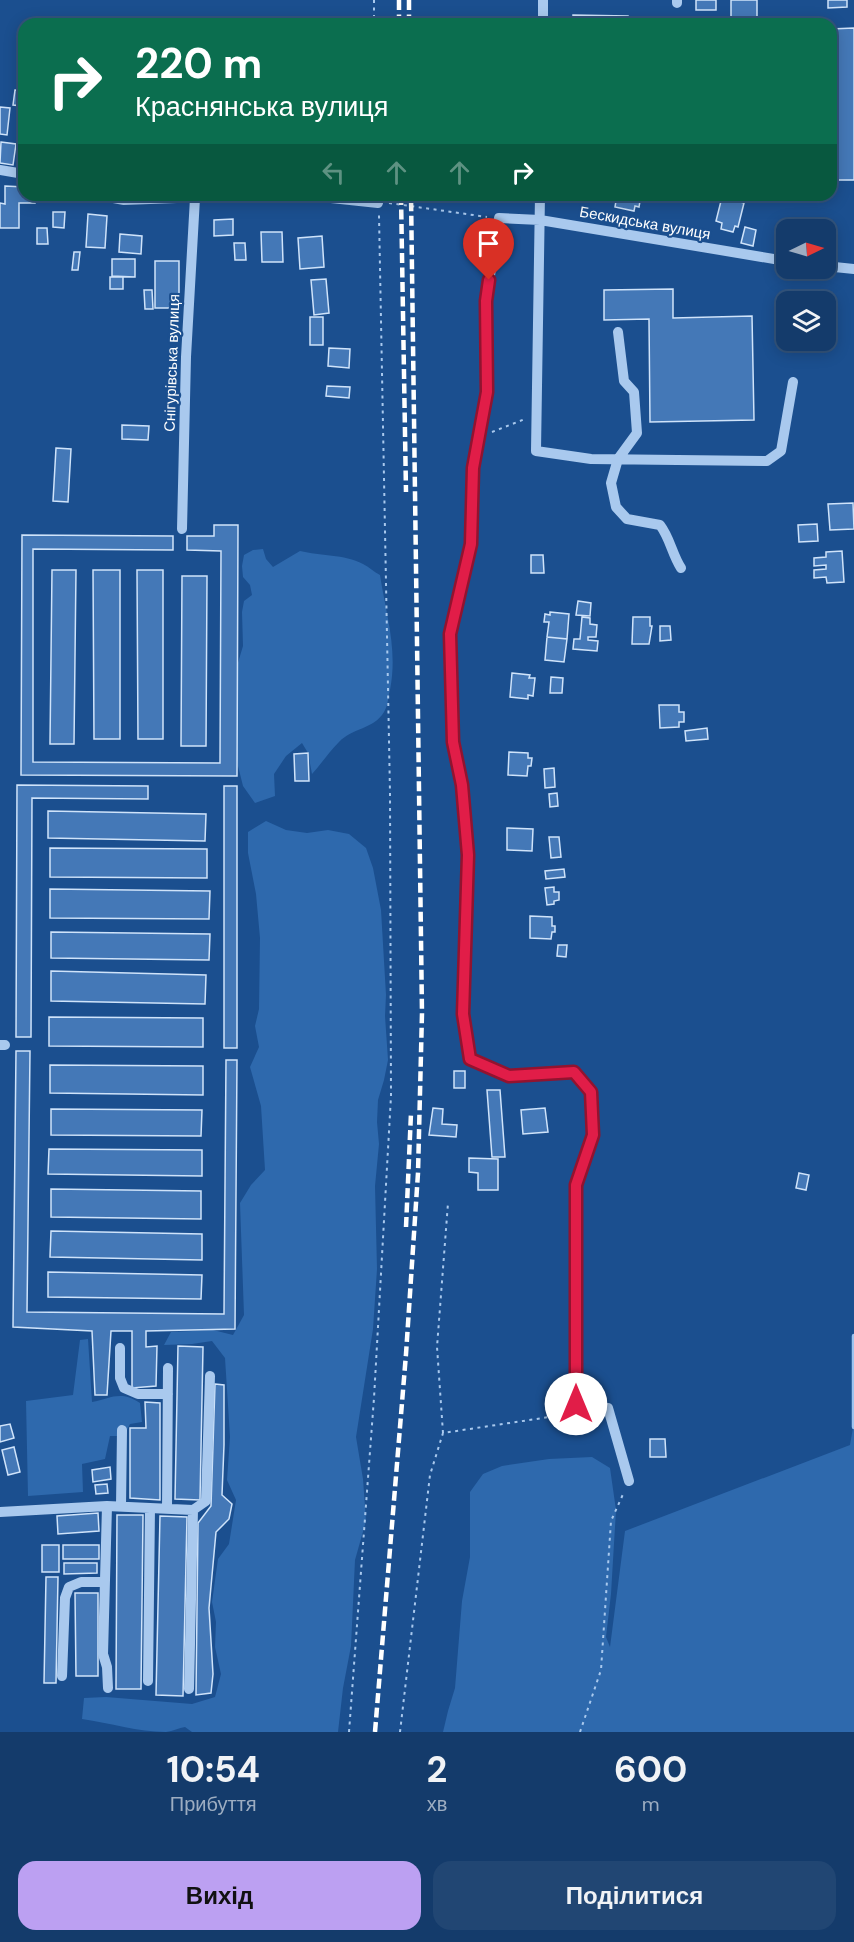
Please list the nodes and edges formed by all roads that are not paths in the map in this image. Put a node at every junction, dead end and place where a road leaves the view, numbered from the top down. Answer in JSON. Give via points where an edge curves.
{"nodes":[{"id":1,"x":543,"y":0,"type":"edge"},
{"id":2,"x":543,"y":18,"type":"edge"},
{"id":3,"x":0,"y":170,"type":"edge"},
{"id":4,"x":18,"y":173,"type":"edge"},
{"id":5,"x":195,"y":201,"type":"edge"},
{"id":6,"x":359,"y":201,"type":"edge"},
{"id":7,"x":540,"y":201,"type":"edge"},
{"id":8,"x":378,"y":203,"type":"road end"},
{"id":9,"x":540,"y":220,"type":"junction"},
{"id":10,"x":776,"y":259,"type":"edge"},
{"id":11,"x":836,"y":267,"type":"edge"},
{"id":12,"x":854,"y":269,"type":"edge"},
{"id":13,"x":618,"y":332,"type":"dead end"},
{"id":14,"x":793,"y":382,"type":"dead end"},
{"id":15,"x":618,"y":459,"type":"junction"},
{"id":16,"x":182,"y":529,"type":"dead end"},
{"id":17,"x":681,"y":568,"type":"dead end"},
{"id":18,"x":120,"y":1348,"type":"dead end"},
{"id":19,"x":168,"y":1368,"type":"dead end"},
{"id":20,"x":210,"y":1376,"type":"dead end"},
{"id":21,"x":168,"y":1394,"type":"junction"},
{"id":22,"x":122,"y":1430,"type":"dead end"},
{"id":23,"x":629,"y":1481,"type":"road end"},
{"id":24,"x":106,"y":1506,"type":"junction"},
{"id":25,"x":121,"y":1506,"type":"junction"},
{"id":26,"x":150,"y":1508,"type":"junction"},
{"id":27,"x":166,"y":1509,"type":"junction"},
{"id":28,"x":193,"y":1510,"type":"junction"},
{"id":29,"x":0,"y":1512,"type":"edge"},
{"id":30,"x":104,"y":1582,"type":"junction"},
{"id":31,"x":62,"y":1676,"type":"dead end"},
{"id":32,"x":148,"y":1681,"type":"dead end"},
{"id":33,"x":108,"y":1688,"type":"dead end"},
{"id":34,"x":189,"y":1689,"type":"dead end"}],
"edges":[{"from":1,"to":2,"type":"street"},
{"from":3,"to":4,"type":"street"},
{"from":5,"to":16,"type":"street","name":"Снігурівська вулиця"},
{"from":6,"to":8,"type":"street"},
{"from":7,"to":9,"type":"street"},
{"from":9,"to":10,"type":"street","name":"Бескидська вулиця"},
{"from":9,"to":15,"type":"street","via":[[536,451]]},
{"from":9,"to":23,"type":"street","name":"Бескидська вулиця","via":[[499,218],[486,301],[487,392],[473,468],[471,544],[450,634],[453,742],[462,785],[468,855],[463,1014],[470,1059],[509,1076],[574,1072],[591,1092],[593,1135],[576,1185],[576,1404],[589,1409],[608,1408]]},
{"from":11,"to":12,"type":"street"},
{"from":13,"to":15,"type":"street","via":[[624,381],[634,392],[638,433]]},
{"from":14,"to":15,"type":"street","via":[[781,451],[767,461]]},
{"from":15,"to":17,"type":"street","via":[[611,483],[616,507],[627,519],[660,525]]},
{"from":18,"to":21,"type":"street","via":[[124,1388],[138,1394]]},
{"from":19,"to":21,"type":"street"},
{"from":20,"to":28,"type":"street","via":[[206,1502]]},
{"from":21,"to":27,"type":"street"},
{"from":22,"to":25,"type":"street"},
{"from":24,"to":25,"type":"street"},
{"from":24,"to":29,"type":"street"},
{"from":24,"to":30,"type":"street"},
{"from":25,"to":26,"type":"street"},
{"from":26,"to":27,"type":"street"},
{"from":26,"to":32,"type":"street"},
{"from":27,"to":28,"type":"street"},
{"from":28,"to":34,"type":"street"},
{"from":30,"to":31,"type":"street","via":[[81,1582],[69,1587],[65,1598]]},
{"from":30,"to":33,"type":"street","via":[[103,1654]]}]}
